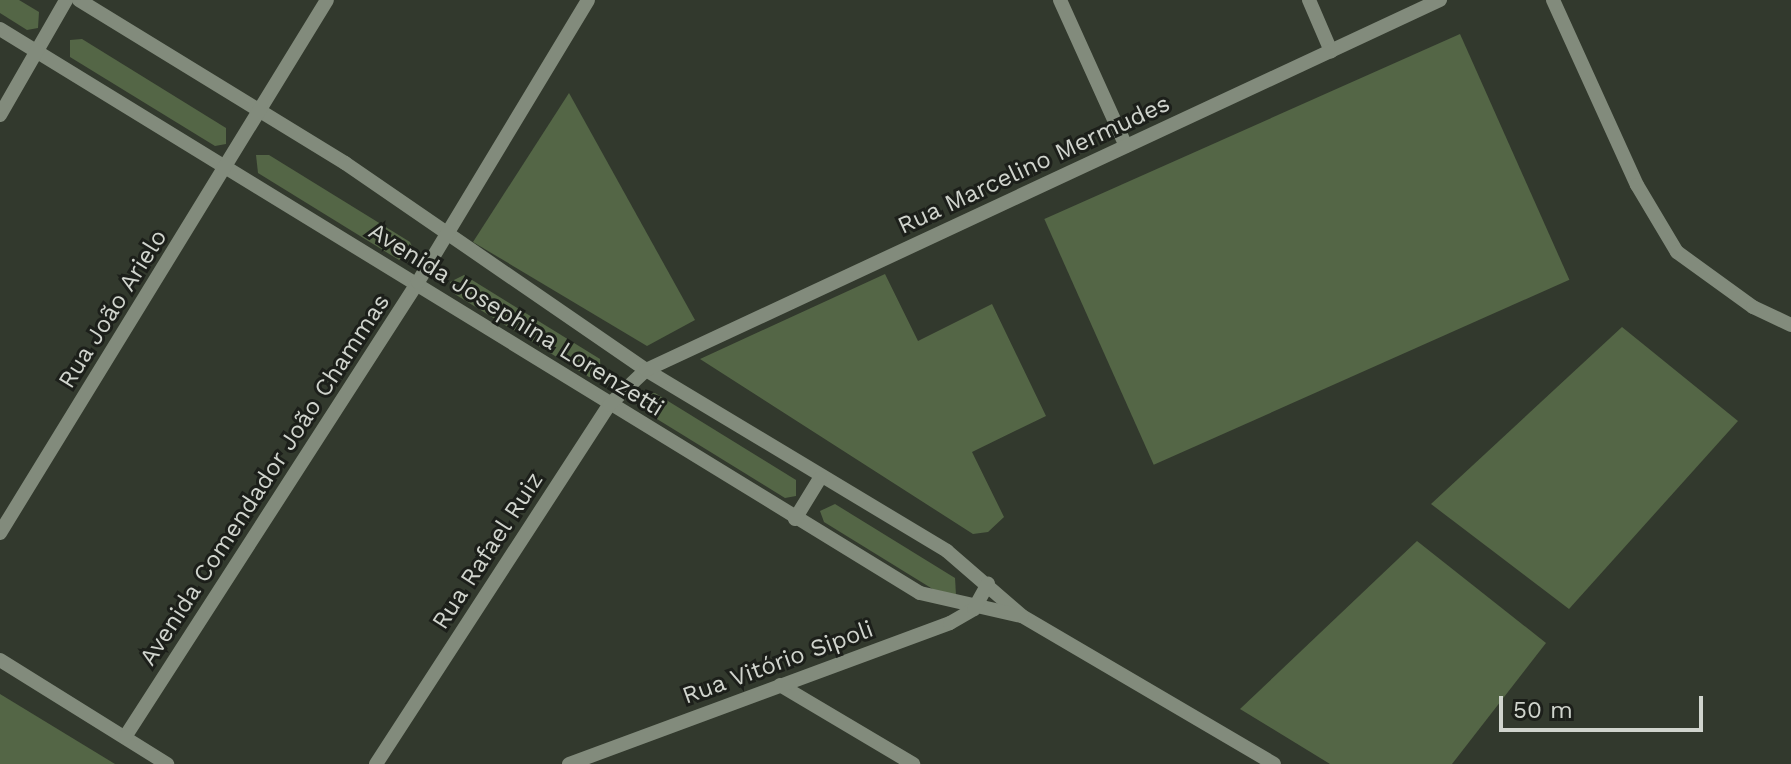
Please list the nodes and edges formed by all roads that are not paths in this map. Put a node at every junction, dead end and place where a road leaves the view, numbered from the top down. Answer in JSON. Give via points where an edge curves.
{"nodes":[{"id":1,"x":66,"y":0,"type":"edge"},
{"id":2,"x":79,"y":0,"type":"edge"},
{"id":3,"x":327,"y":0,"type":"edge"},
{"id":4,"x":588,"y":0,"type":"edge"},
{"id":5,"x":1060,"y":0,"type":"edge"},
{"id":6,"x":1309,"y":0,"type":"edge"},
{"id":7,"x":1440,"y":0,"type":"edge"},
{"id":8,"x":1553,"y":0,"type":"edge"},
{"id":9,"x":0,"y":29,"type":"edge"},
{"id":10,"x":1331,"y":51,"type":"junction"},
{"id":11,"x":39,"y":54,"type":"junction"},
{"id":12,"x":261,"y":108,"type":"junction"},
{"id":13,"x":0,"y":115,"type":"edge"},
{"id":14,"x":1126,"y":146,"type":"junction"},
{"id":15,"x":228,"y":168,"type":"junction"},
{"id":16,"x":444,"y":233,"type":"junction"},
{"id":17,"x":418,"y":282,"type":"junction"},
{"id":18,"x":1791,"y":325,"type":"edge"},
{"id":19,"x":646,"y":370,"type":"junction"},
{"id":20,"x":609,"y":405,"type":"junction"},
{"id":21,"x":820,"y":478,"type":"junction"},
{"id":22,"x":795,"y":519,"type":"junction"},
{"id":23,"x":0,"y":533,"type":"edge"},
{"id":24,"x":988,"y":584,"type":"junction"},
{"id":25,"x":974,"y":609,"type":"junction"},
{"id":26,"x":1022,"y":616,"type":"junction"},
{"id":27,"x":0,"y":660,"type":"edge"},
{"id":28,"x":780,"y":685,"type":"junction"},
{"id":29,"x":125,"y":737,"type":"junction"},
{"id":30,"x":167,"y":764,"type":"edge"},
{"id":31,"x":376,"y":764,"type":"edge"},
{"id":32,"x":569,"y":764,"type":"edge"},
{"id":33,"x":913,"y":764,"type":"edge"},
{"id":34,"x":1274,"y":764,"type":"edge"}],
"edges":[{"from":1,"to":11,"type":"street"},
{"from":2,"to":12,"type":"street","name":"Avenida Josephina Lorenzetti"},
{"from":3,"to":12,"type":"street","name":"Rua João Arielo"},
{"from":4,"to":16,"type":"street","name":"Avenida Comendador João Chammas"},
{"from":5,"to":14,"type":"street"},
{"from":6,"to":10,"type":"street"},
{"from":7,"to":10,"type":"street","name":"Rua Marcelino Mermudes"},
{"from":8,"to":18,"type":"street","via":[[1637,185],[1677,252],[1753,307]]},
{"from":9,"to":11,"type":"street","name":"Avenida Josephina Lorenzetti"},
{"from":10,"to":14,"type":"street","name":"Rua Marcelino Mermudes"},
{"from":11,"to":13,"type":"street"},
{"from":11,"to":15,"type":"street","name":"Avenida Josephina Lorenzetti"},
{"from":12,"to":15,"type":"street","name":"Rua João Arielo"},
{"from":12,"to":16,"type":"street","name":"Avenida Josephina Lorenzetti"},
{"from":14,"to":19,"type":"street","name":"Rua Marcelino Mermudes"},
{"from":15,"to":17,"type":"street","name":"Avenida Josephina Lorenzetti"},
{"from":15,"to":23,"type":"street","name":"Rua João Arielo"},
{"from":16,"to":17,"type":"street","name":"Avenida Comendador João Chammas"},
{"from":16,"to":19,"type":"street","name":"Avenida Josephina Lorenzetti"},
{"from":17,"to":20,"type":"street","name":"Avenida Josephina Lorenzetti"},
{"from":17,"to":29,"type":"street","name":"Avenida Comendador João Chammas"},
{"from":19,"to":20,"type":"street","name":"Rua Rafael Ruiz"},
{"from":19,"to":21,"type":"street","name":"Avenida Josephina Lorenzetti"},
{"from":20,"to":22,"type":"street","name":"Avenida Josephina Lorenzetti"},
{"from":20,"to":31,"type":"street","name":"Rua Rafael Ruiz"},
{"from":21,"to":22,"type":"street"},
{"from":21,"to":24,"type":"street","name":"Avenida Josephina Lorenzetti","via":[[947,551]]},
{"from":22,"to":25,"type":"street","name":"Avenida Josephina Lorenzetti","via":[[920,593]]},
{"from":24,"to":25,"type":"street"},
{"from":24,"to":26,"type":"street","name":"Avenida Josephina Lorenzetti"},
{"from":25,"to":26,"type":"street","name":"Avenida Josephina Lorenzetti"},
{"from":25,"to":28,"type":"street","name":"Rua Vitório Sipoli"},
{"from":26,"to":34,"type":"street","name":"Avenida Josephina Lorenzetti"},
{"from":27,"to":29,"type":"street"},
{"from":28,"to":32,"type":"street","name":"Rua Vitório Sipoli"},
{"from":28,"to":33,"type":"street"},
{"from":29,"to":30,"type":"street"}]}
